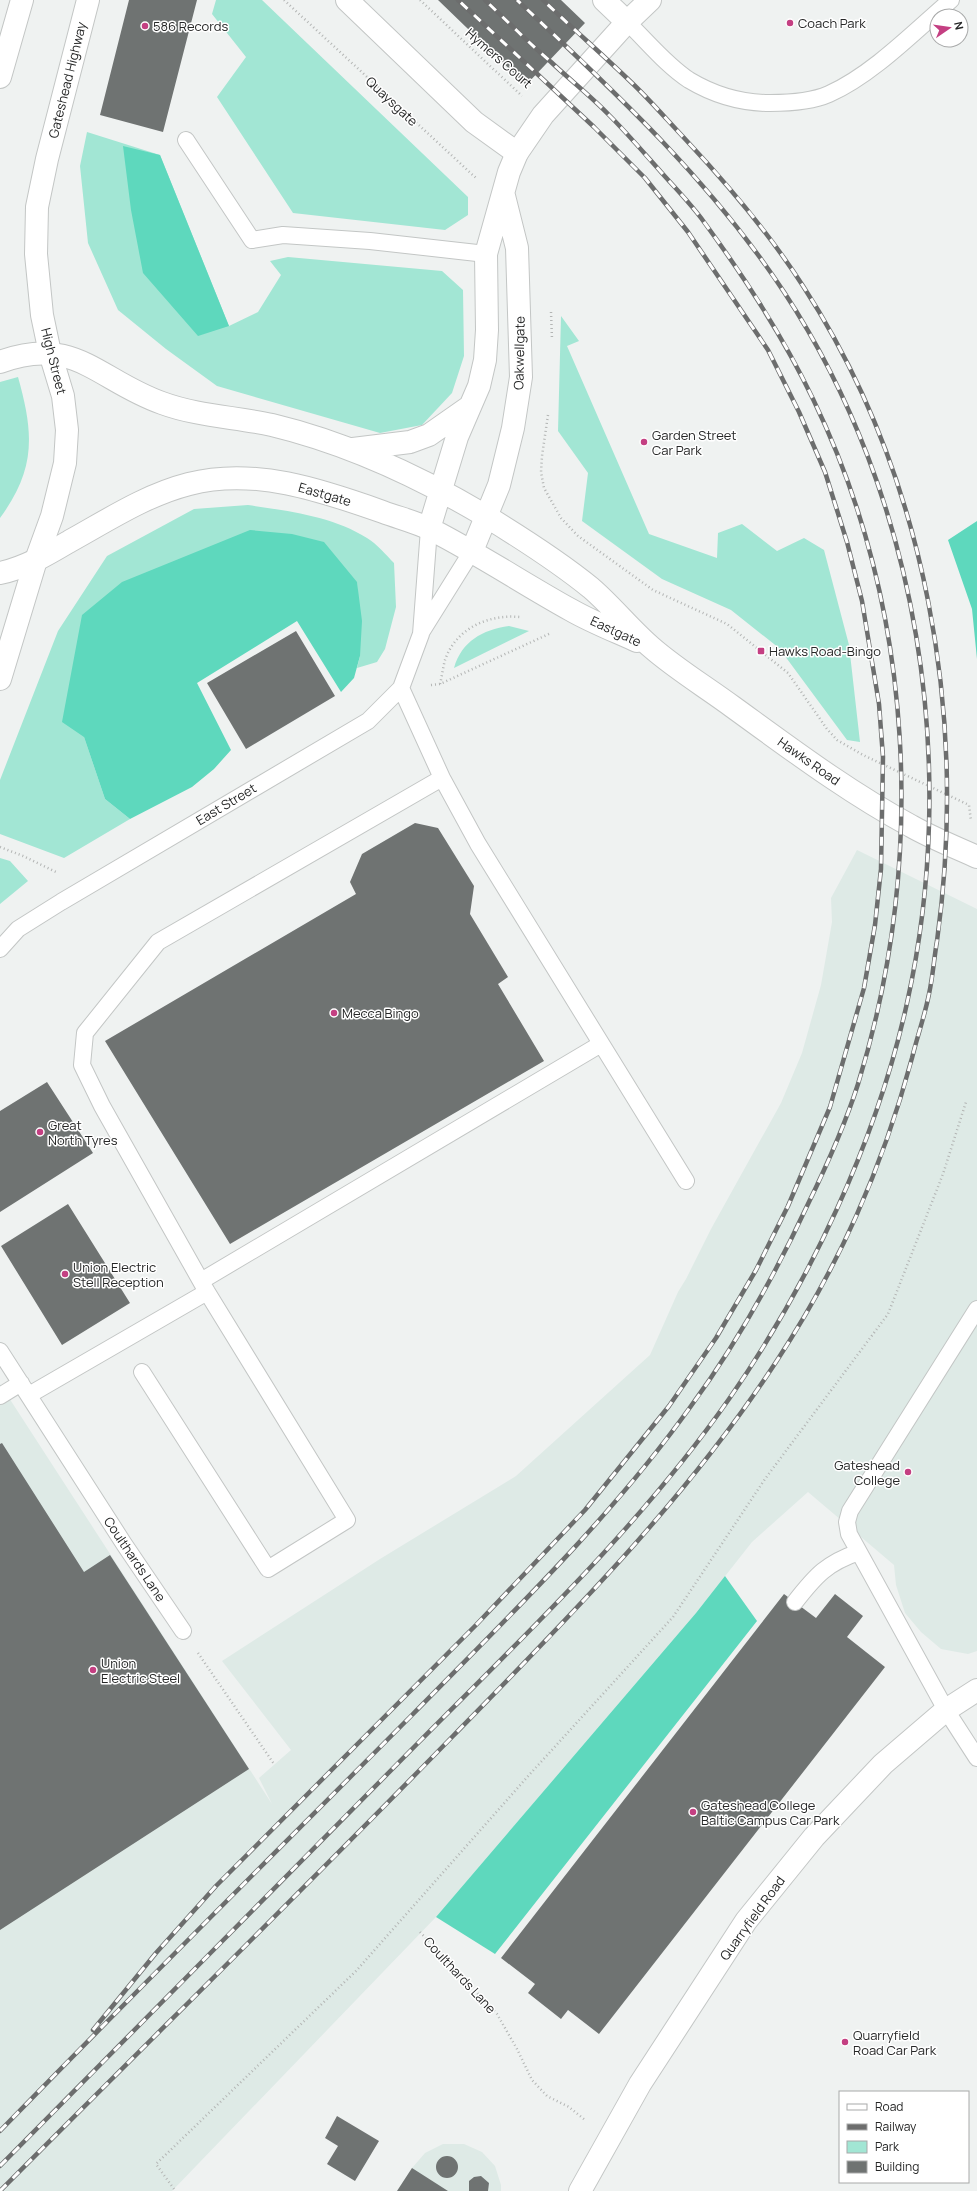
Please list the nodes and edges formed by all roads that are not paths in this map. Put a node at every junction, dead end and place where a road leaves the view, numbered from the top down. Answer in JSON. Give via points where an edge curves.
{"nodes":[{"id":1,"x":22,"y":0,"type":"edge"},
{"id":2,"x":88,"y":0,"type":"edge"},
{"id":3,"x":347,"y":0,"type":"edge"},
{"id":4,"x":604,"y":0,"type":"edge"},
{"id":5,"x":650,"y":0,"type":"edge"},
{"id":6,"x":952,"y":0,"type":"edge"},
{"id":7,"x":627,"y":22,"type":"junction"},
{"id":8,"x":0,"y":77,"type":"edge"},
{"id":9,"x":186,"y":140,"type":"dead end"},
{"id":10,"x":517,"y":152,"type":"junction"},
{"id":11,"x":47,"y":160,"type":"joint"},
{"id":12,"x":504,"y":196,"type":"junction"},
{"id":13,"x":486,"y":254,"type":"junction"},
{"id":14,"x":50,"y":352,"type":"junction"},
{"id":15,"x":0,"y":362,"type":"edge"},
{"id":16,"x":470,"y":406,"type":"junction"},
{"id":17,"x":352,"y":449,"type":"junction"},
{"id":18,"x":442,"y":491,"type":"junction"},
{"id":19,"x":486,"y":516,"type":"junction"},
{"id":20,"x":429,"y":529,"type":"junction"},
{"id":21,"x":472,"y":552,"type":"junction"},
{"id":22,"x":36,"y":560,"type":"junction"},
{"id":23,"x":0,"y":573,"type":"edge"},
{"id":24,"x":421,"y":634,"type":"junction"},
{"id":25,"x":651,"y":647,"type":"junction"},
{"id":26,"x":0,"y":678,"type":"edge"},
{"id":27,"x":401,"y":688,"type":"junction"},
{"id":28,"x":442,"y":778,"type":"junction"},
{"id":29,"x":977,"y":857,"type":"edge"},
{"id":30,"x":0,"y":949,"type":"edge"},
{"id":31,"x":601,"y":1044,"type":"junction"},
{"id":32,"x":686,"y":1181,"type":"dead end"},
{"id":33,"x":204,"y":1286,"type":"junction"},
{"id":34,"x":977,"y":1309,"type":"edge"},
{"id":35,"x":0,"y":1350,"type":"edge"},
{"id":36,"x":142,"y":1372,"type":"dead end"},
{"id":37,"x":25,"y":1389,"type":"junction"},
{"id":38,"x":0,"y":1396,"type":"edge"},
{"id":39,"x":859,"y":1552,"type":"junction"},
{"id":40,"x":795,"y":1602,"type":"dead end"},
{"id":41,"x":183,"y":1631,"type":"road end"},
{"id":42,"x":977,"y":1690,"type":"edge"},
{"id":43,"x":946,"y":1710,"type":"junction"},
{"id":44,"x":977,"y":1758,"type":"edge"},
{"id":45,"x":580,"y":2191,"type":"edge"}],
"edges":[{"from":1,"to":8,"type":"main road"},
{"from":2,"to":11,"type":"main road","name":"Gateshead Highway"},
{"from":3,"to":10,"type":"main road","via":[[474,122]]},
{"from":4,"to":7,"type":"main road"},
{"from":5,"to":7,"type":"main road","name":"Oakwellgate"},
{"from":6,"to":7,"type":"lane","via":[[865,73],[848,84],[828,94],[784,103],[734,99],[688,79]]},
{"from":7,"to":10,"type":"main road","name":"Oakwellgate","via":[[543,115]]},
{"from":9,"to":13,"type":"lane","via":[[252,240],[283,235],[370,241]]},
{"from":10,"to":12,"type":"main road","name":"Oakwellgate","via":[[509,172]]},
{"from":11,"to":14,"type":"main road","name":"High Street","via":[[37,207],[36,254],[42,314]]},
{"from":12,"to":13,"type":"main road","name":"Oakwellgate","via":[[490,232]]},
{"from":12,"to":19,"type":"main road","name":"Oakwellgate","via":[[517,248],[521,377],[514,428],[499,485]]},
{"from":13,"to":16,"type":"main road","name":"Oakwellgate","via":[[485,360],[479,386]]},
{"from":14,"to":15,"type":"main road"},
{"from":14,"to":17,"type":"main road","name":"Eastgate","via":[[76,359],[160,403],[272,425]]},
{"from":14,"to":22,"type":"main road","name":"High Street","via":[[63,396],[67,430],[64,464],[54,508]]},
{"from":16,"to":17,"type":"main road","via":[[429,435],[410,442]]},
{"from":16,"to":18,"type":"main road","name":"Oakwellgate","via":[[457,437]]},
{"from":17,"to":18,"type":"main road","name":"Eastgate"},
{"from":18,"to":19,"type":"main road","name":"Eastgate"},
{"from":18,"to":20,"type":"main road","name":"Oakwellgate"},
{"from":19,"to":21,"type":"main road","name":"Oakwellgate"},
{"from":19,"to":25,"type":"main road","name":"Eastgate","via":[[592,590]]},
{"from":20,"to":21,"type":"main road","name":"Eastgate"},
{"from":20,"to":22,"type":"main road","name":"Eastgate","via":[[321,490],[270,480],[215,479],[188,484],[154,496]]},
{"from":20,"to":24,"type":"lane","name":"East Street"},
{"from":21,"to":24,"type":"lane","name":"East Street"},
{"from":21,"to":25,"type":"main road","name":"Eastgate","via":[[571,610]]},
{"from":22,"to":23,"type":"main road","name":"Eastgate"},
{"from":22,"to":26,"type":"main road"},
{"from":24,"to":27,"type":"lane","name":"East Street"},
{"from":25,"to":29,"type":"main road","name":"Hawks Road","via":[[847,787],[912,827]]},
{"from":27,"to":28,"type":"lane"},
{"from":27,"to":30,"type":"lane","name":"East Street","via":[[368,720],[85,887],[18,929]]},
{"from":28,"to":31,"type":"lane","via":[[478,844]]},
{"from":28,"to":33,"type":"lane","via":[[158,942],[85,1033],[82,1065],[102,1106]]},
{"from":31,"to":32,"type":"lane"},
{"from":31,"to":33,"type":"lane"},
{"from":33,"to":36,"type":"lane","via":[[348,1520],[268,1569]]},
{"from":33,"to":37,"type":"lane"},
{"from":34,"to":39,"type":"lane","via":[[850,1511],[847,1522],[849,1534]]},
{"from":35,"to":37,"type":"lane","name":"Coulthards Lane"},
{"from":37,"to":38,"type":"lane"},
{"from":37,"to":41,"type":"lane","name":"Coulthards Lane"},
{"from":39,"to":40,"type":"lane","via":[[838,1559],[822,1570]]},
{"from":39,"to":43,"type":"lane"},
{"from":42,"to":43,"type":"main road","name":"Quarryfield Road"},
{"from":43,"to":44,"type":"lane"},
{"from":43,"to":45,"type":"main road","name":"Quarryfield Road","via":[[883,1764],[856,1792],[814,1837],[746,1921],[640,2084]]}]}
